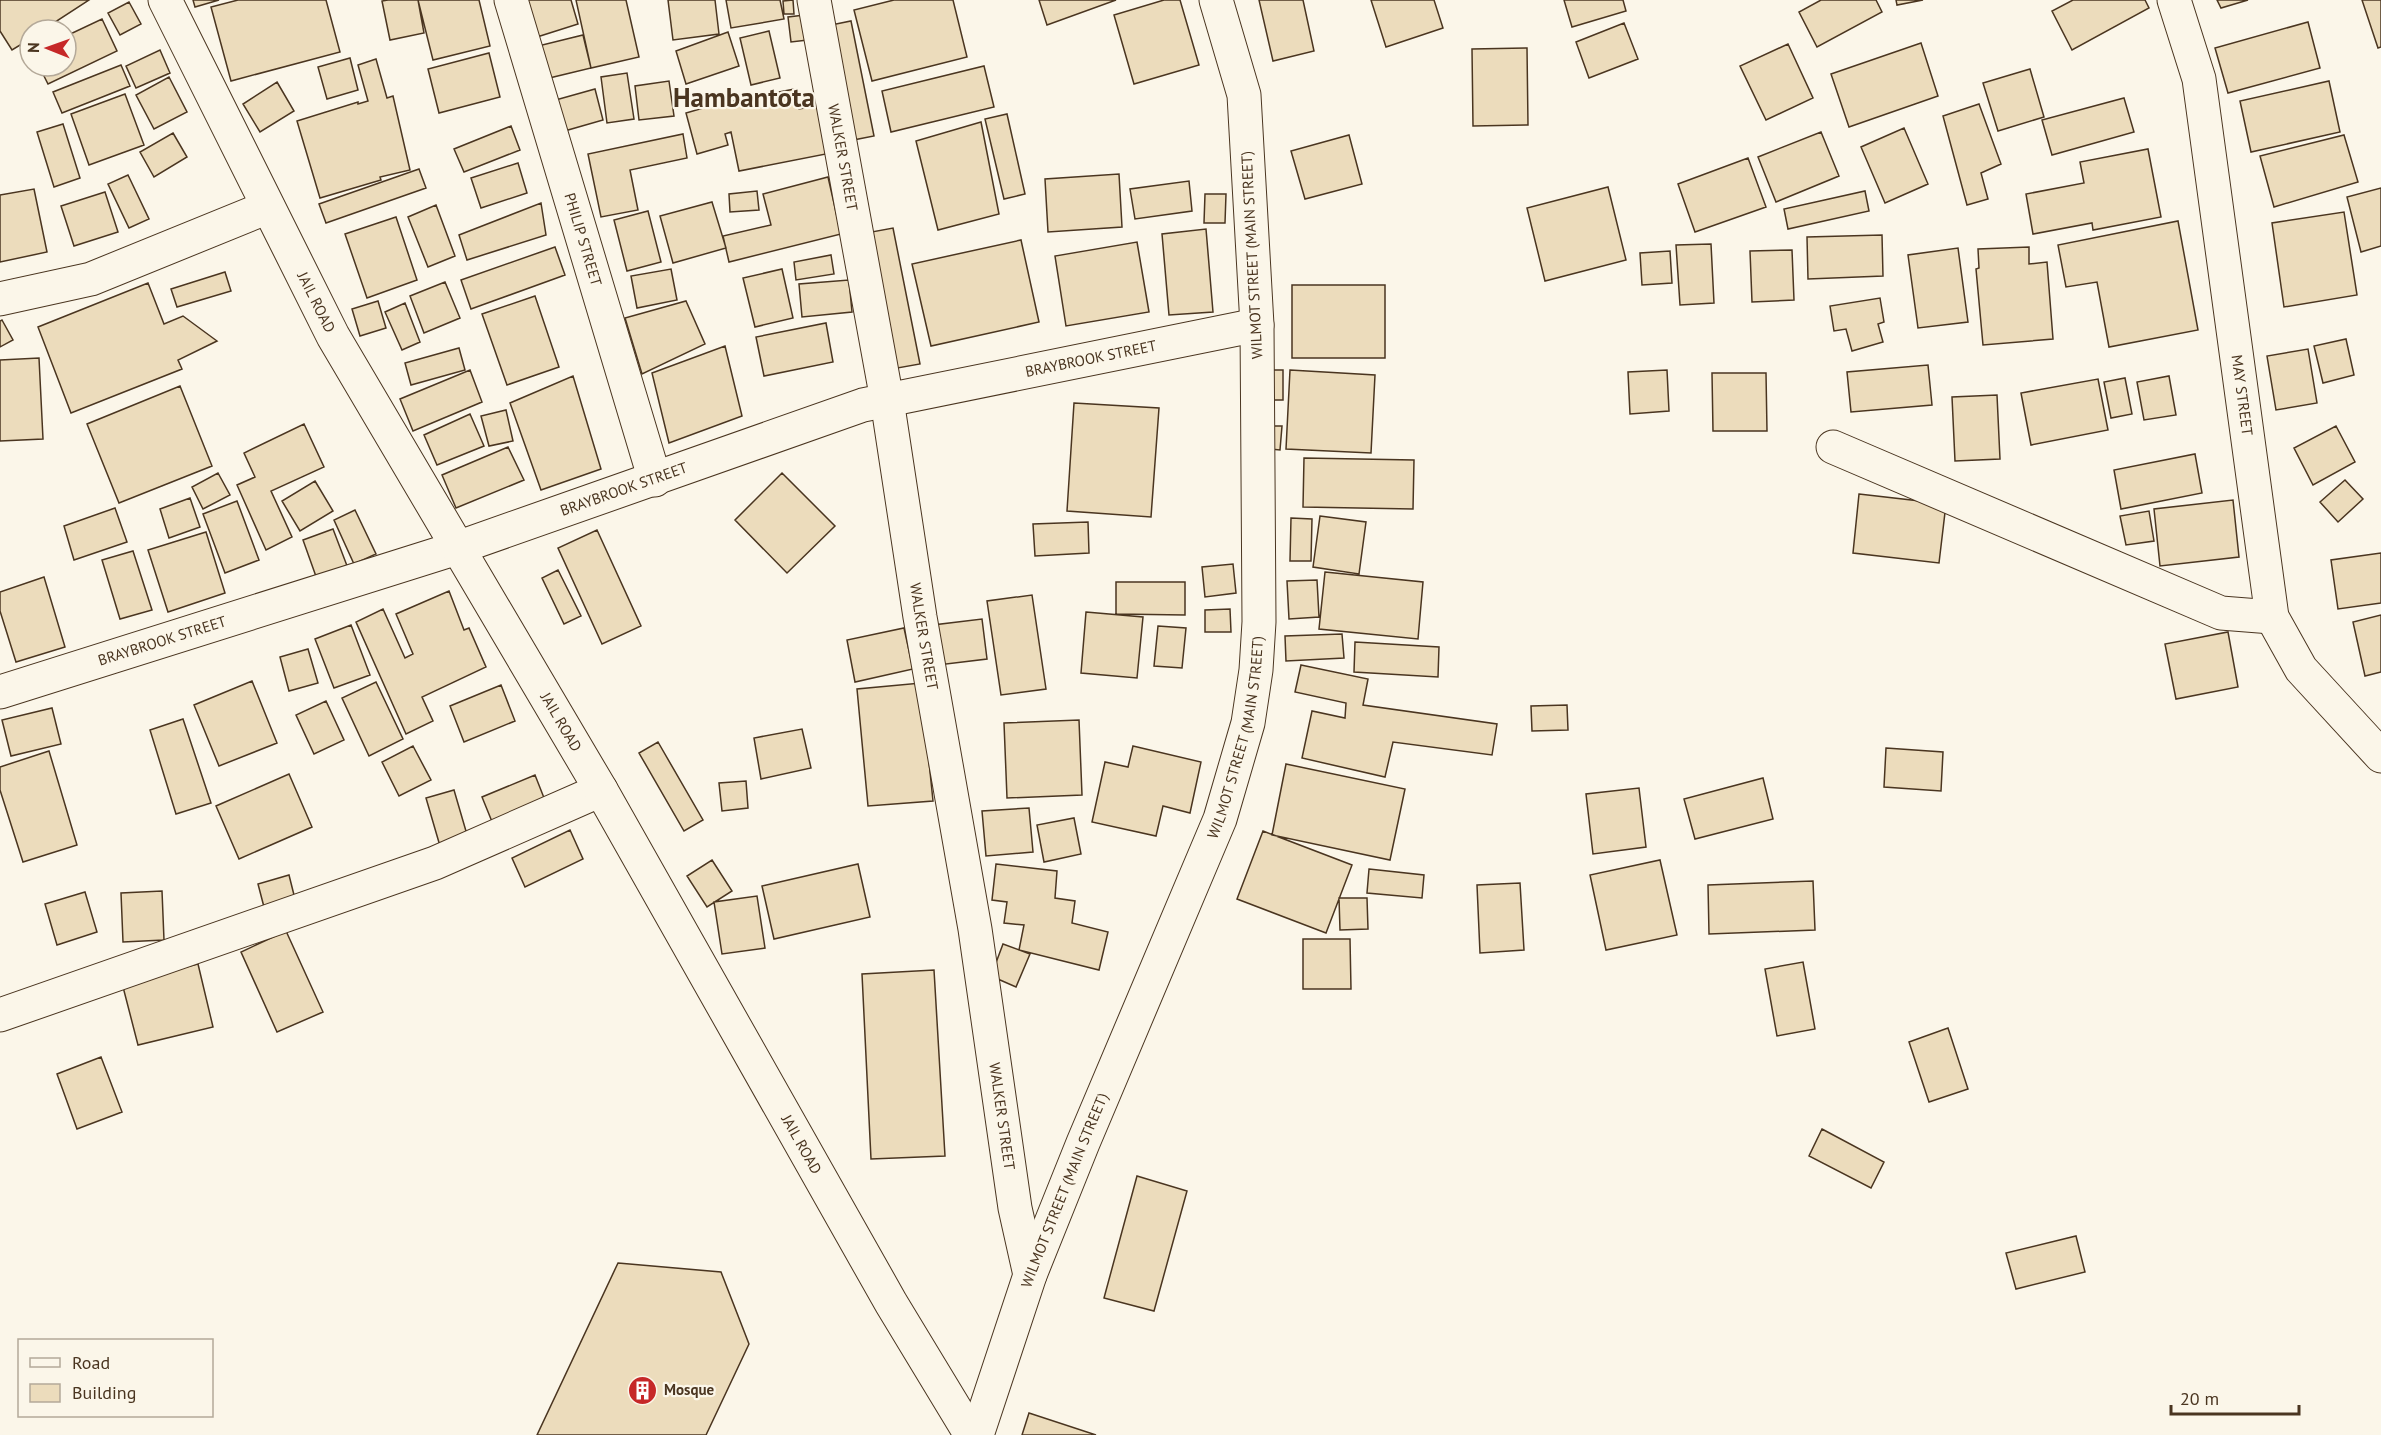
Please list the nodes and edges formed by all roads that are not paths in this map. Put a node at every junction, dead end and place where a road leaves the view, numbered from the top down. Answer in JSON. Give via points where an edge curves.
{"nodes":[{"id":1,"x":165,"y":0,"type":"edge"},
{"id":2,"x":511,"y":0,"type":"edge"},
{"id":3,"x":814,"y":0,"type":"edge"},
{"id":4,"x":1216,"y":0,"type":"edge"},
{"id":5,"x":2174,"y":0,"type":"edge"},
{"id":6,"x":268,"y":207,"type":"junction"},
{"id":7,"x":0,"y":299,"type":"edge"},
{"id":8,"x":1257,"y":325,"type":"junction"},
{"id":9,"x":887,"y":400,"type":"junction"},
{"id":10,"x":1833,"y":447,"type":"dead end"},
{"id":11,"x":655,"y":480,"type":"junction"},
{"id":12,"x":457,"y":548,"type":"junction"},
{"id":13,"x":2272,"y":617,"type":"junction"},
{"id":14,"x":0,"y":692,"type":"edge"},
{"id":15,"x":2381,"y":756,"type":"edge"},
{"id":16,"x":602,"y":790,"type":"junction"},
{"id":17,"x":0,"y":1015,"type":"edge"},
{"id":18,"x":1030,"y":1275,"type":"junction"},
{"id":19,"x":971,"y":1435,"type":"edge"},
{"id":20,"x":977,"y":1435,"type":"edge"}],
"edges":[{"from":1,"to":6,"type":"main road","name":"JAIL ROAD"},
{"from":2,"to":11,"type":"main road","name":"PHILIP STREET"},
{"from":3,"to":9,"type":"main road","name":"WALKER STREET"},
{"from":4,"to":8,"type":"main road","name":"WILMOT STREET (MAIN STREET)","via":[[1244,95]]},
{"from":5,"to":13,"type":"main road","name":"MAY STREET","via":[[2199,79]]},
{"from":6,"to":7,"type":"main road","via":[[91,279]]},
{"from":6,"to":12,"type":"main road","name":"JAIL ROAD","via":[[333,336]]},
{"from":8,"to":9,"type":"main road","name":"BRAYBROOK STREET"},
{"from":8,"to":18,"type":"main road","name":"WILMOT STREET (MAIN STREET)","via":[[1259,622],[1248,723],[1220,819]]},
{"from":9,"to":11,"type":"main road","name":"BRAYBROOK STREET","via":[[863,405]]},
{"from":9,"to":18,"type":"main road","name":"WALKER STREET","via":[[975,929],[1016,1208]]},
{"from":10,"to":13,"type":"main road","via":[[2222,613]]},
{"from":11,"to":12,"type":"main road","name":"BRAYBROOK STREET"},
{"from":12,"to":14,"type":"main road","name":"BRAYBROOK STREET"},
{"from":12,"to":16,"type":"main road","name":"JAIL ROAD"},
{"from":13,"to":15,"type":"main road","name":"MAY STREET","via":[[2301,669]]},
{"from":16,"to":17,"type":"main road","via":[[435,863]]},
{"from":16,"to":19,"type":"main road","name":"JAIL ROAD","via":[[891,1303]]},
{"from":18,"to":20,"type":"main road","name":"WILMOT STREET (MAIN STREET)"}]}
